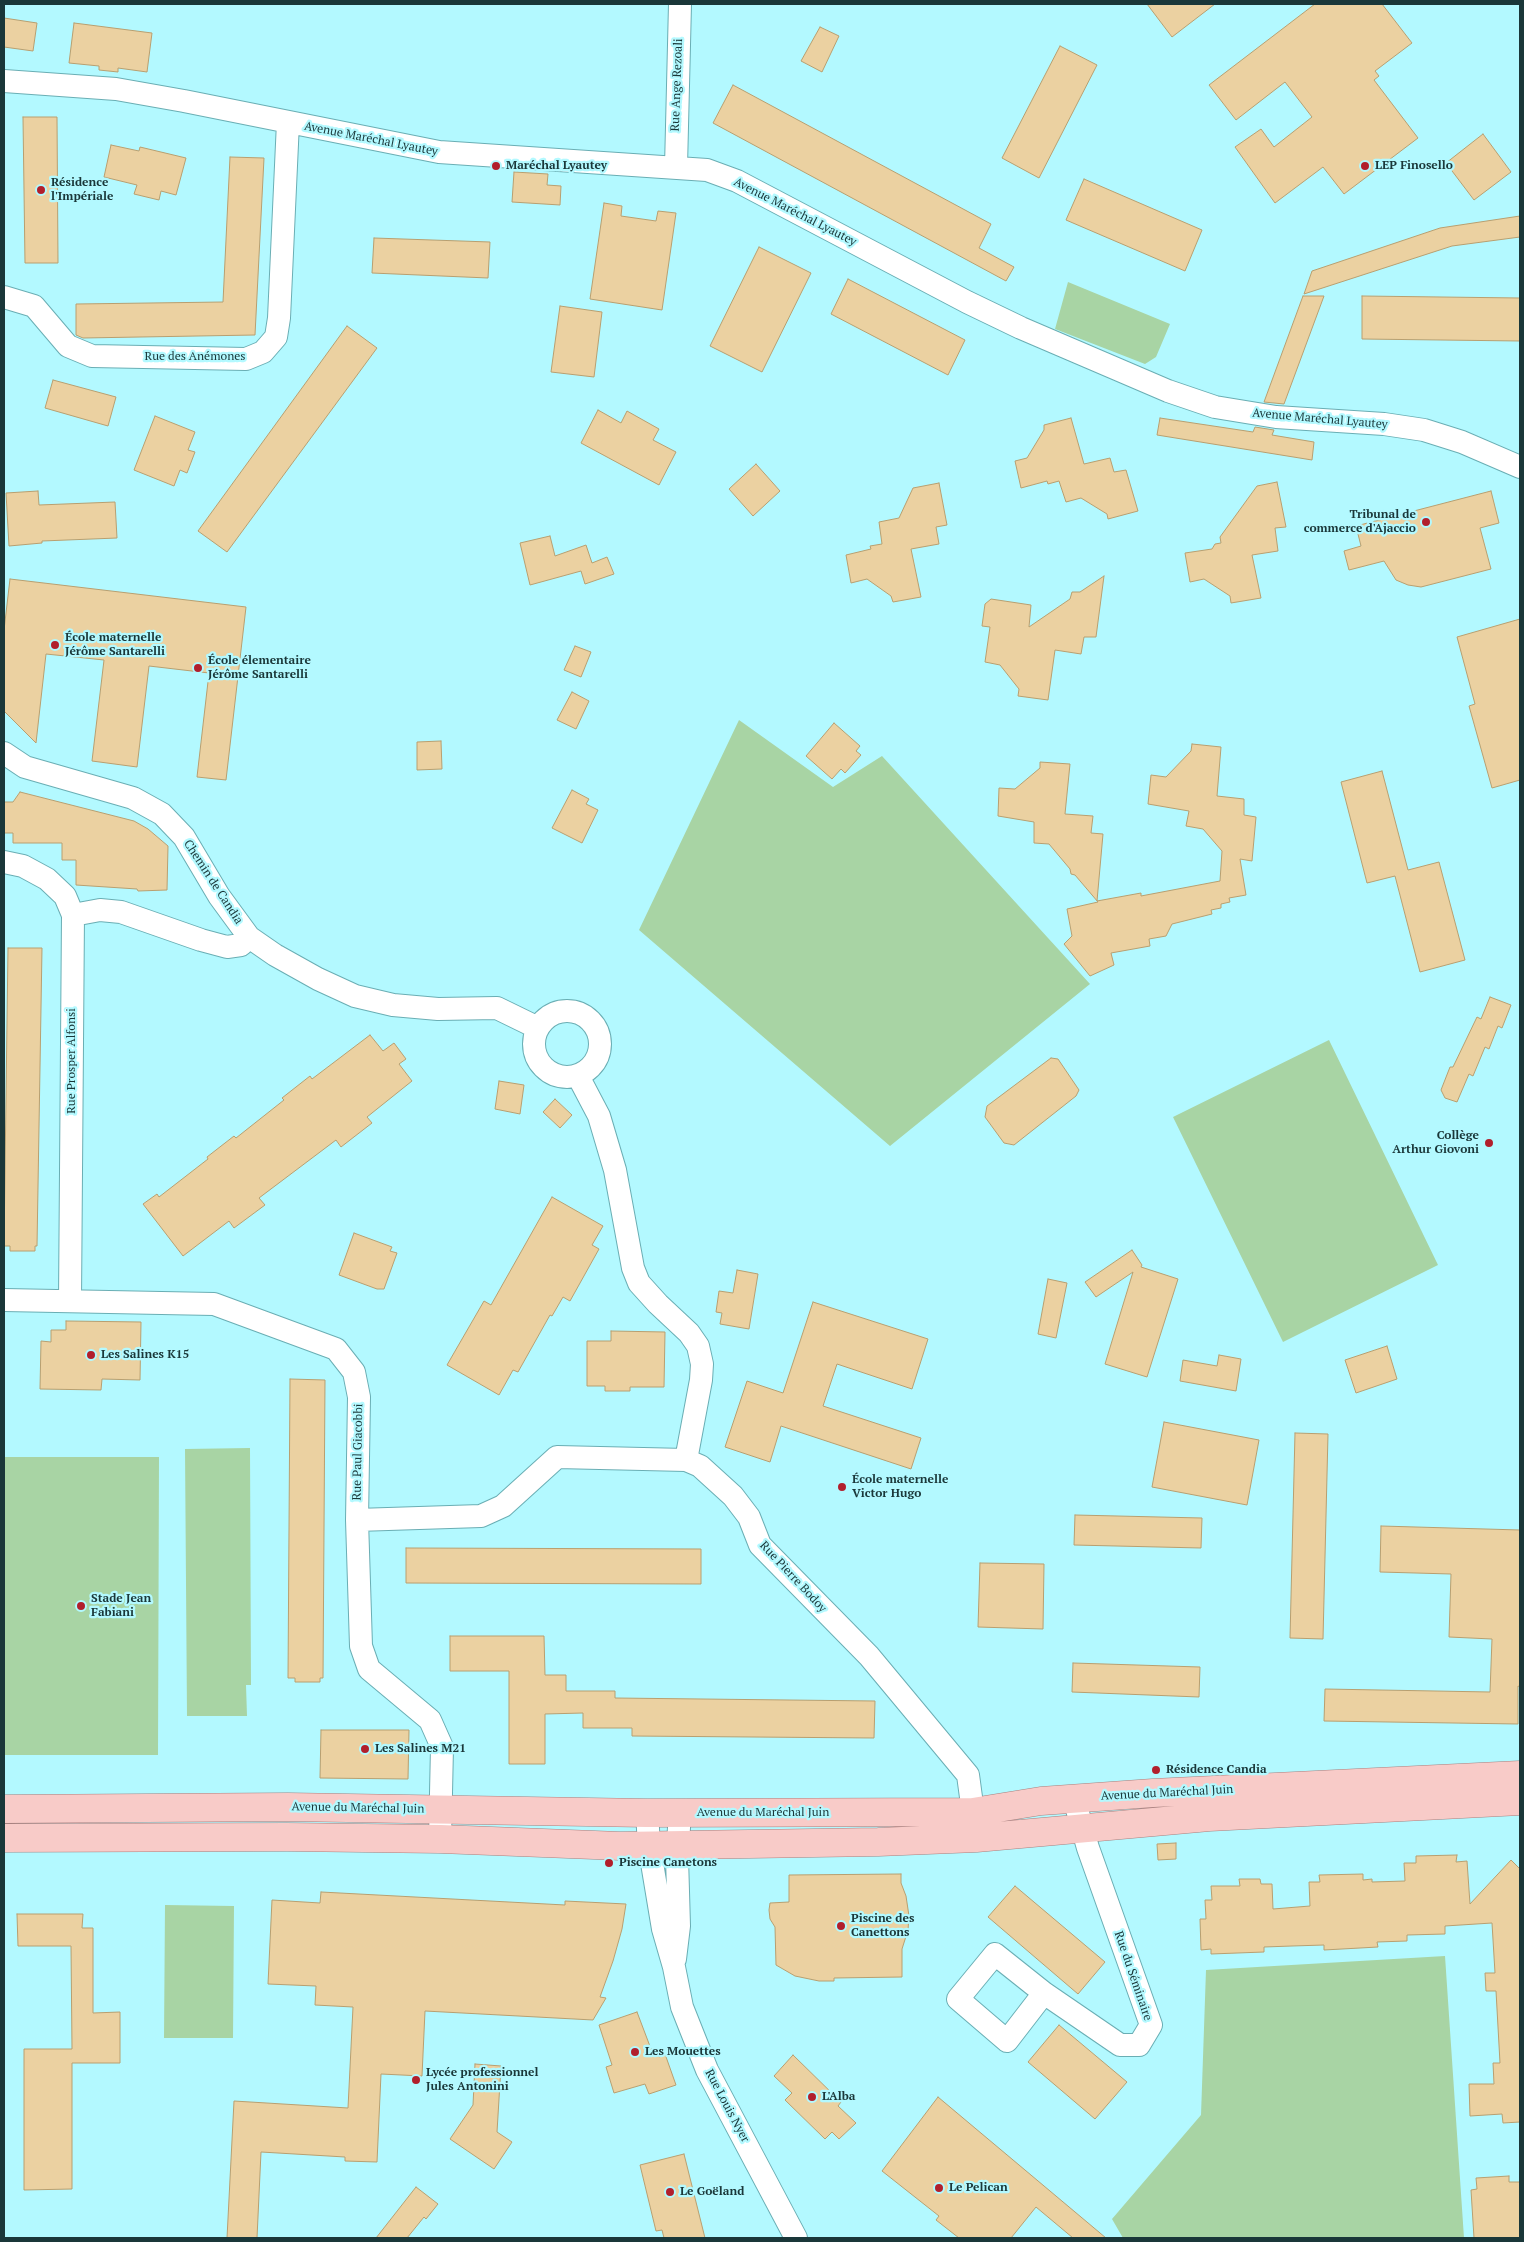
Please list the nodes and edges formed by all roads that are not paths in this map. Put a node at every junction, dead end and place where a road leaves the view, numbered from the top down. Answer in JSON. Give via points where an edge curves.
{"nodes":[{"id":1,"x":680,"y":4,"type":"edge"},
{"id":2,"x":4,"y":81,"type":"edge"},
{"id":3,"x":288,"y":122,"type":"junction"},
{"id":4,"x":676,"y":167,"type":"junction"},
{"id":5,"x":4,"y":297,"type":"edge"},
{"id":6,"x":1520,"y":467,"type":"edge"},
{"id":7,"x":4,"y":753,"type":"edge"},
{"id":8,"x":4,"y":862,"type":"edge"},
{"id":9,"x":73,"y":915,"type":"junction"},
{"id":10,"x":249,"y":937,"type":"junction"},
{"id":11,"x":538,"y":1028,"type":"junction"},
{"id":12,"x":578,"y":1076,"type":"junction"},
{"id":13,"x":4,"y":1300,"type":"edge"},
{"id":14,"x":70,"y":1300,"type":"junction"},
{"id":15,"x":686,"y":1460,"type":"junction"},
{"id":16,"x":357,"y":1520,"type":"junction"},
{"id":17,"x":1520,"y":1776,"type":"edge"},
{"id":18,"x":1074,"y":1799,"type":"junction"},
{"id":19,"x":1520,"y":1801,"type":"edge"},
{"id":20,"x":4,"y":1810,"type":"edge"},
{"id":21,"x":441,"y":1810,"type":"junction"},
{"id":22,"x":680,"y":1812,"type":"junction"},
{"id":23,"x":973,"y":1812,"type":"junction"},
{"id":24,"x":647,"y":1813,"type":"junction"},
{"id":25,"x":1082,"y":1828,"type":"junction"},
{"id":26,"x":4,"y":1838,"type":"edge"},
{"id":27,"x":440,"y":1839,"type":"junction"},
{"id":28,"x":649,"y":1844,"type":"junction"},
{"id":29,"x":677,"y":1845,"type":"junction"},
{"id":30,"x":674,"y":1967,"type":"junction"},
{"id":31,"x":1044,"y":1993,"type":"dead end"},
{"id":32,"x":796,"y":2238,"type":"edge"}],
"edges":[{"from":1,"to":4,"type":"street","name":"Rue Ange Rezoali"},
{"from":2,"to":3,"type":"street","name":"Avenue Maréchal Lyautey","via":[[116,89]]},
{"from":3,"to":4,"type":"street","name":"Avenue Maréchal Lyautey","via":[[439,152]]},
{"from":3,"to":5,"type":"street","name":"Rue des Anémones","via":[[280,318],[276,337],[263,352],[246,359],[92,356],[68,346],[34,306]]},
{"from":4,"to":6,"type":"street","name":"Avenue Maréchal Lyautey","via":[[707,170],[738,181],[966,302],[1168,391],[1216,407],[1276,417],[1424,430]]},
{"from":7,"to":10,"type":"street","name":"Chemin de Candia","via":[[25,768],[133,798],[162,814],[184,837],[219,896]]},
{"from":8,"to":9,"type":"street","name":"Rue Prosper Alfonsi","via":[[23,866],[47,879],[65,896]]},
{"from":9,"to":10,"type":"street","via":[[100,910],[121,912],[227,947],[241,945]]},
{"from":9,"to":14,"type":"street","name":"Rue Prosper Alfonsi"},
{"from":10,"to":11,"type":"street","name":"Chemin de Candia","via":[[318,979],[355,996],[393,1005],[497,1008]]},
{"from":11,"to":12,"type":"street","via":[[534,1044],[542,1066],[559,1077]]},
{"from":11,"to":12,"type":"street","via":[[545,1019],[564,1011],[585,1015],[593,1022],[601,1042],[600,1053],[596,1063]]},
{"from":12,"to":15,"type":"street","via":[[598,1116],[615,1170],[633,1268],[639,1283],[690,1332],[698,1346],[701,1380]]},
{"from":13,"to":14,"type":"street","name":"Rue Paul Giacobbi"},
{"from":14,"to":16,"type":"street","name":"Rue Paul Giacobbi","via":[[214,1304],[336,1349],[354,1372],[359,1397]]},
{"from":15,"to":16,"type":"street","name":"Rue Pierre Bodoy","via":[[557,1457],[503,1506],[481,1516]]},
{"from":15,"to":23,"type":"street","name":"Rue Pierre Bodoy","via":[[700,1466],[733,1496],[748,1517],[760,1545],[869,1656],[968,1775]]},
{"from":16,"to":21,"type":"street","name":"Rue Paul Giacobbi","via":[[361,1646],[369,1669],[430,1720],[442,1747]]},
{"from":17,"to":18,"type":"main road","name":"Avenue du Maréchal Juin"},
{"from":18,"to":23,"type":"main road","name":"Avenue du Maréchal Juin"},
{"from":18,"to":25,"type":"street","name":"Rue du Séminaire"},
{"from":19,"to":25,"type":"main road","via":[[1209,1817]]},
{"from":20,"to":21,"type":"main road","name":"Avenue du Maréchal Juin","via":[[288,1807]]},
{"from":21,"to":24,"type":"main road","name":"Avenue du Maréchal Juin"},
{"from":21,"to":27,"type":"street","name":"Rue Paul Giacobbi"},
{"from":22,"to":23,"type":"main road","name":"Avenue du Maréchal Juin"},
{"from":22,"to":24,"type":"main road","name":"Avenue du Maréchal Juin"},
{"from":22,"to":29,"type":"street","name":"Rue Louis Nyer"},
{"from":24,"to":28,"type":"street","name":"Rue Louis Nyer"},
{"from":25,"to":29,"type":"main road","via":[[976,1838]]},
{"from":25,"to":31,"type":"street","name":"Rue du Séminaire","via":[[1151,2025],[1139,2045],[1120,2045]]},
{"from":26,"to":27,"type":"main road"},
{"from":27,"to":28,"type":"main road","via":[[620,1846]]},
{"from":28,"to":29,"type":"main road"},
{"from":28,"to":30,"type":"street","name":"Rue Louis Nyer","via":[[663,1929]]},
{"from":29,"to":30,"type":"street","name":"Rue Louis Nyer","via":[[679,1926]]},
{"from":30,"to":32,"type":"street","name":"Rue Louis Nyer","via":[[682,2007],[707,2070]]}]}
